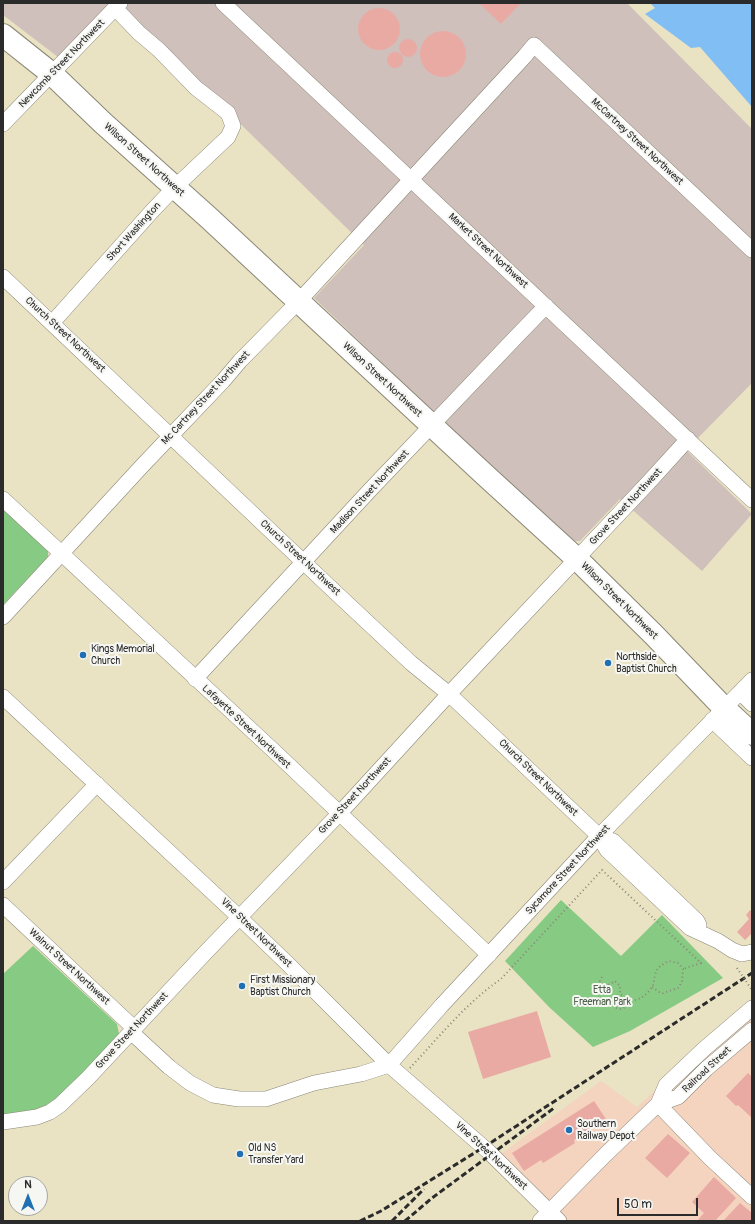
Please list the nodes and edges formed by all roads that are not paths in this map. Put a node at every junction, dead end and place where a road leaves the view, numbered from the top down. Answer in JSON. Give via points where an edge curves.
{"nodes":[{"id":1,"x":223,"y":3,"type":"edge"},
{"id":2,"x":117,"y":5,"type":"edge"},
{"id":3,"x":3,"y":35,"type":"edge"},
{"id":4,"x":524,"y":57,"type":"joint"},
{"id":5,"x":52,"y":74,"type":"junction"},
{"id":6,"x":3,"y":124,"type":"edge"},
{"id":7,"x":411,"y":179,"type":"junction"},
{"id":8,"x":175,"y":187,"type":"junction"},
{"id":9,"x":752,"y":250,"type":"edge"},
{"id":10,"x":3,"y":277,"type":"edge"},
{"id":11,"x":299,"y":301,"type":"junction"},
{"id":12,"x":546,"y":306,"type":"junction"},
{"id":13,"x":52,"y":323,"type":"junction"},
{"id":14,"x":432,"y":426,"type":"junction"},
{"id":15,"x":171,"y":435,"type":"junction"},
{"id":16,"x":688,"y":440,"type":"junction"},
{"id":17,"x":3,"y":499,"type":"edge"},
{"id":18,"x":752,"y":500,"type":"edge"},
{"id":19,"x":60,"y":554,"type":"junction"},
{"id":20,"x":577,"y":559,"type":"junction"},
{"id":21,"x":304,"y":561,"type":"junction"},
{"id":22,"x":3,"y":617,"type":"edge"},
{"id":23,"x":195,"y":679,"type":"junction"},
{"id":24,"x":752,"y":680,"type":"edge"},
{"id":25,"x":740,"y":692,"type":"junction"},
{"id":26,"x":449,"y":694,"type":"junction"},
{"id":27,"x":3,"y":696,"type":"edge"},
{"id":28,"x":752,"y":704,"type":"edge"},
{"id":29,"x":718,"y":714,"type":"junction"},
{"id":30,"x":752,"y":734,"type":"edge"},
{"id":31,"x":752,"y":758,"type":"edge"},
{"id":32,"x":97,"y":784,"type":"junction"},
{"id":33,"x":339,"y":814,"type":"junction"},
{"id":34,"x":600,"y":836,"type":"junction"},
{"id":35,"x":3,"y":882,"type":"edge"},
{"id":36,"x":3,"y":905,"type":"edge"},
{"id":37,"x":239,"y":917,"type":"junction"},
{"id":38,"x":752,"y":952,"type":"edge"},
{"id":39,"x":489,"y":955,"type":"junction"},
{"id":40,"x":752,"y":1008,"type":"edge"},
{"id":41,"x":133,"y":1030,"type":"junction"},
{"id":42,"x":752,"y":1030,"type":"edge"},
{"id":43,"x":389,"y":1065,"type":"junction"},
{"id":44,"x":658,"y":1104,"type":"junction"},
{"id":45,"x":3,"y":1122,"type":"edge"},
{"id":46,"x":752,"y":1197,"type":"edge"},
{"id":47,"x":549,"y":1218,"type":"edge"}],
"edges":[{"from":1,"to":7,"type":"street","name":"Market Street Northwest"},
{"from":2,"to":5,"type":"street","name":"Newcomb Street Northwest"},
{"from":2,"to":8,"type":"street","name":"Short Washington","via":[[139,33],[196,88],[228,113],[233,126],[228,137]]},
{"from":3,"to":5,"type":"highway","name":"Wilson Street Northwest"},
{"from":4,"to":7,"type":"street","name":"Mc Cartney Street Northwest"},
{"from":4,"to":9,"type":"street","name":"McCartney Street Northwest","via":[[534,45]]},
{"from":5,"to":6,"type":"street","name":"Newcomb Street Northwest"},
{"from":5,"to":8,"type":"highway","name":"Wilson Street Northwest"},
{"from":7,"to":11,"type":"street","name":"Mc Cartney Street Northwest"},
{"from":7,"to":12,"type":"street","name":"Market Street Northwest"},
{"from":8,"to":11,"type":"highway","name":"Wilson Street Northwest"},
{"from":8,"to":13,"type":"street","name":"Short Washington"},
{"from":10,"to":13,"type":"street","name":"Church Street Northwest"},
{"from":11,"to":14,"type":"highway","name":"Wilson Street Northwest"},
{"from":11,"to":15,"type":"street","name":"Mc Cartney Street Northwest"},
{"from":12,"to":14,"type":"street","name":"Madison Street Northwest"},
{"from":12,"to":16,"type":"street","name":"Market Street Northwest"},
{"from":13,"to":15,"type":"street","name":"Church Street Northwest"},
{"from":14,"to":20,"type":"highway","name":"Wilson Street Northwest"},
{"from":14,"to":21,"type":"street","name":"Madison Street Northwest"},
{"from":15,"to":19,"type":"street","name":"Mc Cartney Street Northwest"},
{"from":15,"to":21,"type":"street","name":"Church Street Northwest"},
{"from":16,"to":18,"type":"street","name":"Market Street Northwest"},
{"from":16,"to":20,"type":"street","name":"Grove Street Northwest"},
{"from":17,"to":19,"type":"street","name":"Lafayette Street Northwest"},
{"from":19,"to":22,"type":"street","name":"Mc Cartney Street Northwest"},
{"from":19,"to":23,"type":"street","name":"Lafayette Street Northwest"},
{"from":20,"to":26,"type":"street","name":"Grove Street Northwest"},
{"from":20,"to":29,"type":"highway","name":"Wilson Street Northwest","via":[[654,635]]},
{"from":21,"to":23,"type":"street","name":"Madison Street Northwest"},
{"from":21,"to":26,"type":"street","name":"Church Street Northwest","via":[[411,662]]},
{"from":23,"to":33,"type":"street","name":"Lafayette Street Northwest"},
{"from":24,"to":25,"type":"street","name":"Sycamore Street Northwest"},
{"from":25,"to":28,"type":"street"},
{"from":25,"to":29,"type":"street","name":"Sycamore Street Northwest"},
{"from":26,"to":33,"type":"street","name":"Grove Street Northwest"},
{"from":26,"to":34,"type":"street","name":"Church Street Northwest"},
{"from":27,"to":32,"type":"street","name":"Vine Street Northwest"},
{"from":29,"to":30,"type":"highway","name":"Wilson Street Northwest"},
{"from":29,"to":31,"type":"street"},
{"from":29,"to":34,"type":"street","name":"Sycamore Street Northwest"},
{"from":32,"to":35,"type":"street"},
{"from":32,"to":37,"type":"street","name":"Vine Street Northwest"},
{"from":33,"to":37,"type":"street","name":"Grove Street Northwest"},
{"from":33,"to":39,"type":"street","name":"Lafayette Street Northwest"},
{"from":34,"to":38,"type":"street","name":"Church Street Northwest","via":[[607,850],[690,928],[742,954]]},
{"from":34,"to":39,"type":"street","name":"Sycamore Street Northwest"},
{"from":36,"to":41,"type":"street","name":"Walnut Street Northwest"},
{"from":37,"to":41,"type":"street","name":"Grove Street Northwest"},
{"from":37,"to":43,"type":"street","name":"Vine Street Northwest"},
{"from":39,"to":43,"type":"street","name":"Sycamore Street Northwest"},
{"from":40,"to":44,"type":"street","via":[[666,1085]]},
{"from":41,"to":43,"type":"street","name":"Walnut Street Northwest","via":[[169,1067],[190,1083],[213,1095],[239,1099],[266,1099],[314,1083],[361,1074]]},
{"from":41,"to":45,"type":"street","name":"Grove Street Northwest","via":[[60,1105],[37,1117]]},
{"from":42,"to":44,"type":"street","name":"Railroad Street","via":[[678,1097]]},
{"from":43,"to":47,"type":"street","name":"Vine Street Northwest","via":[[489,1152]]},
{"from":44,"to":46,"type":"street"},
{"from":44,"to":47,"type":"street","via":[[605,1155]]}]}
